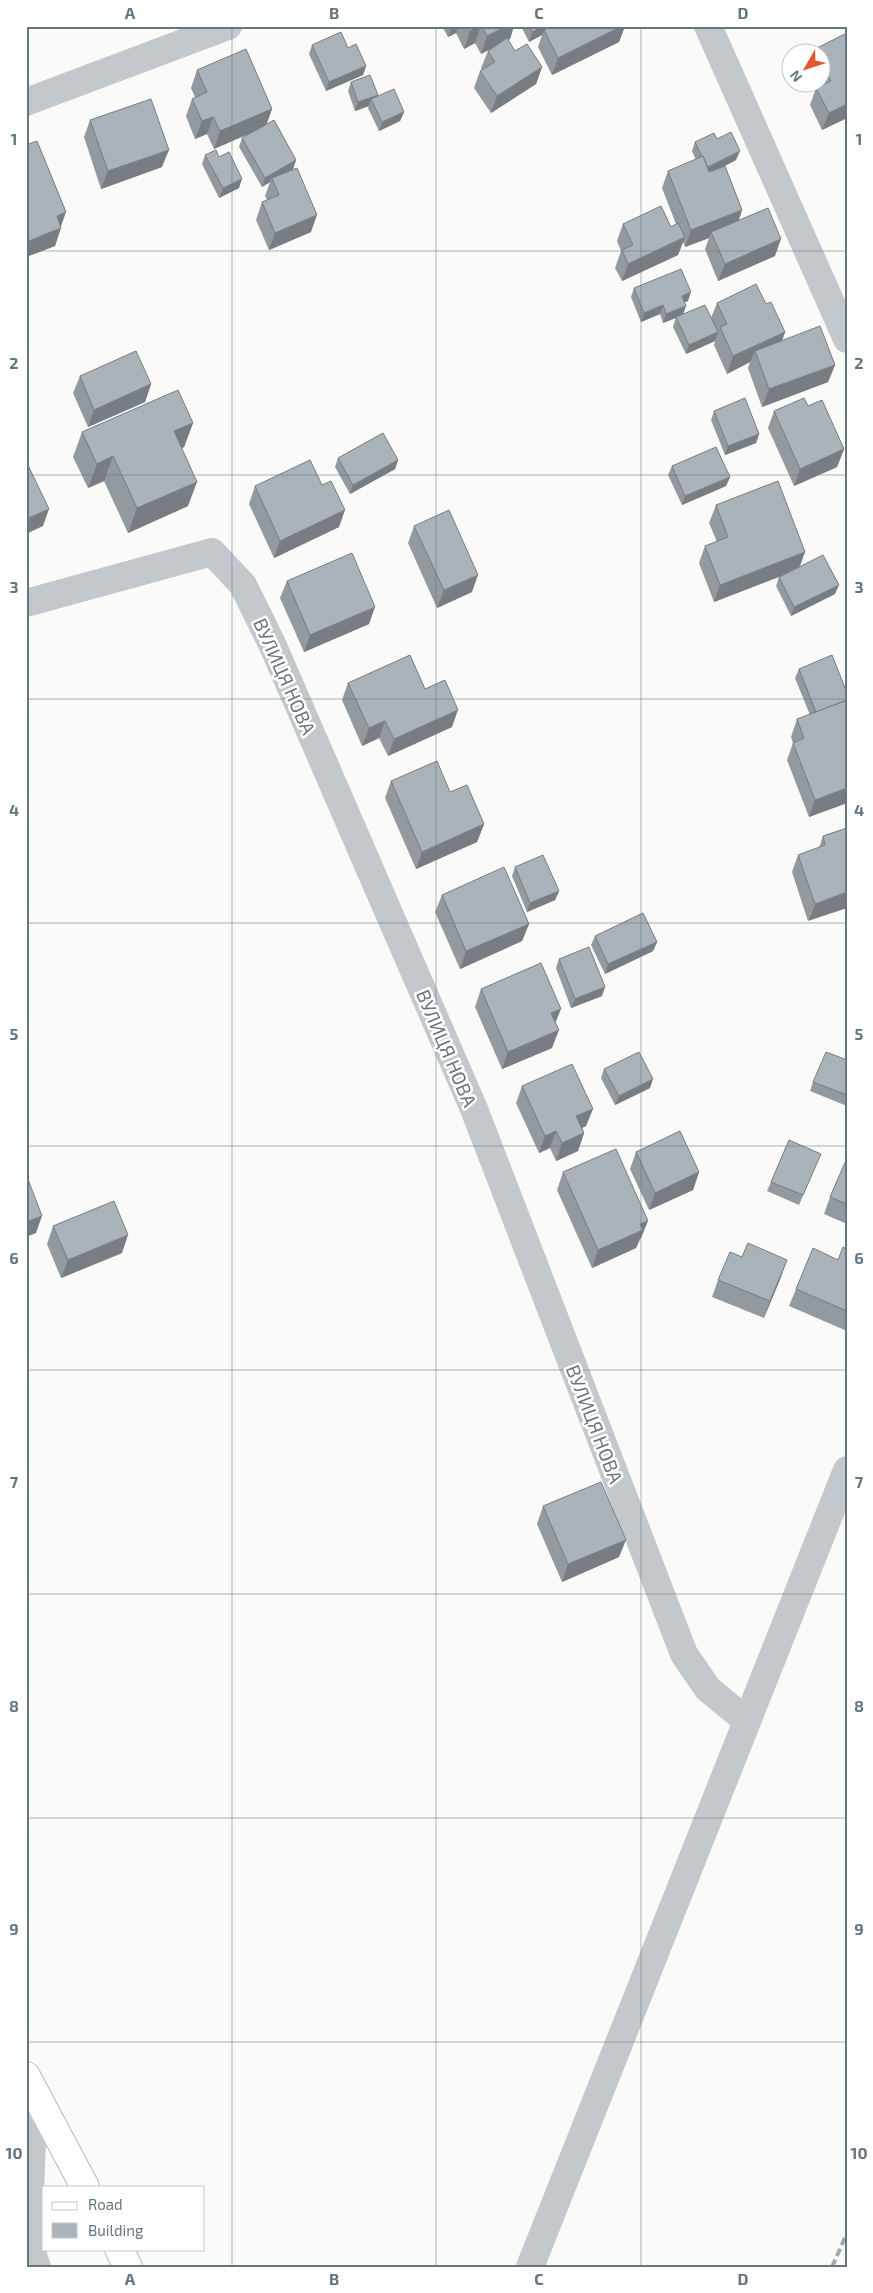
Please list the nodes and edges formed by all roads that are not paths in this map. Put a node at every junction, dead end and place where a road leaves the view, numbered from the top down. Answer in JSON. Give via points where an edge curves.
{"nodes":[{"id":1,"x":228,"y":26,"type":"edge"},
{"id":2,"x":708,"y":26,"type":"edge"},
{"id":3,"x":26,"y":102,"type":"edge"},
{"id":4,"x":847,"y":339,"type":"edge"},
{"id":5,"x":26,"y":603,"type":"edge"},
{"id":6,"x":847,"y":1470,"type":"edge"},
{"id":7,"x":747,"y":1721,"type":"junction"},
{"id":8,"x":30,"y":2084,"type":"edge"},
{"id":9,"x":84,"y":2186,"type":"edge"},
{"id":10,"x":120,"y":2250,"type":"edge"},
{"id":11,"x":37,"y":2267,"type":"edge"},
{"id":12,"x":128,"y":2267,"type":"edge"},
{"id":13,"x":530,"y":2267,"type":"edge"}],
"edges":[{"from":1,"to":3,"type":"street"},
{"from":2,"to":4,"type":"street"},
{"from":5,"to":7,"type":"street","name":"ВУЛИЦЯ НОВА","via":[[212,552],[243,585],[273,646],[474,1109],[684,1654],[708,1689]]},
{"from":6,"to":7,"type":"street"},
{"from":7,"to":13,"type":"street"},
{"from":8,"to":9,"type":"main road"},
{"from":8,"to":11,"type":"street","via":[[28,2241]]},
{"from":10,"to":12,"type":"main road"}]}
